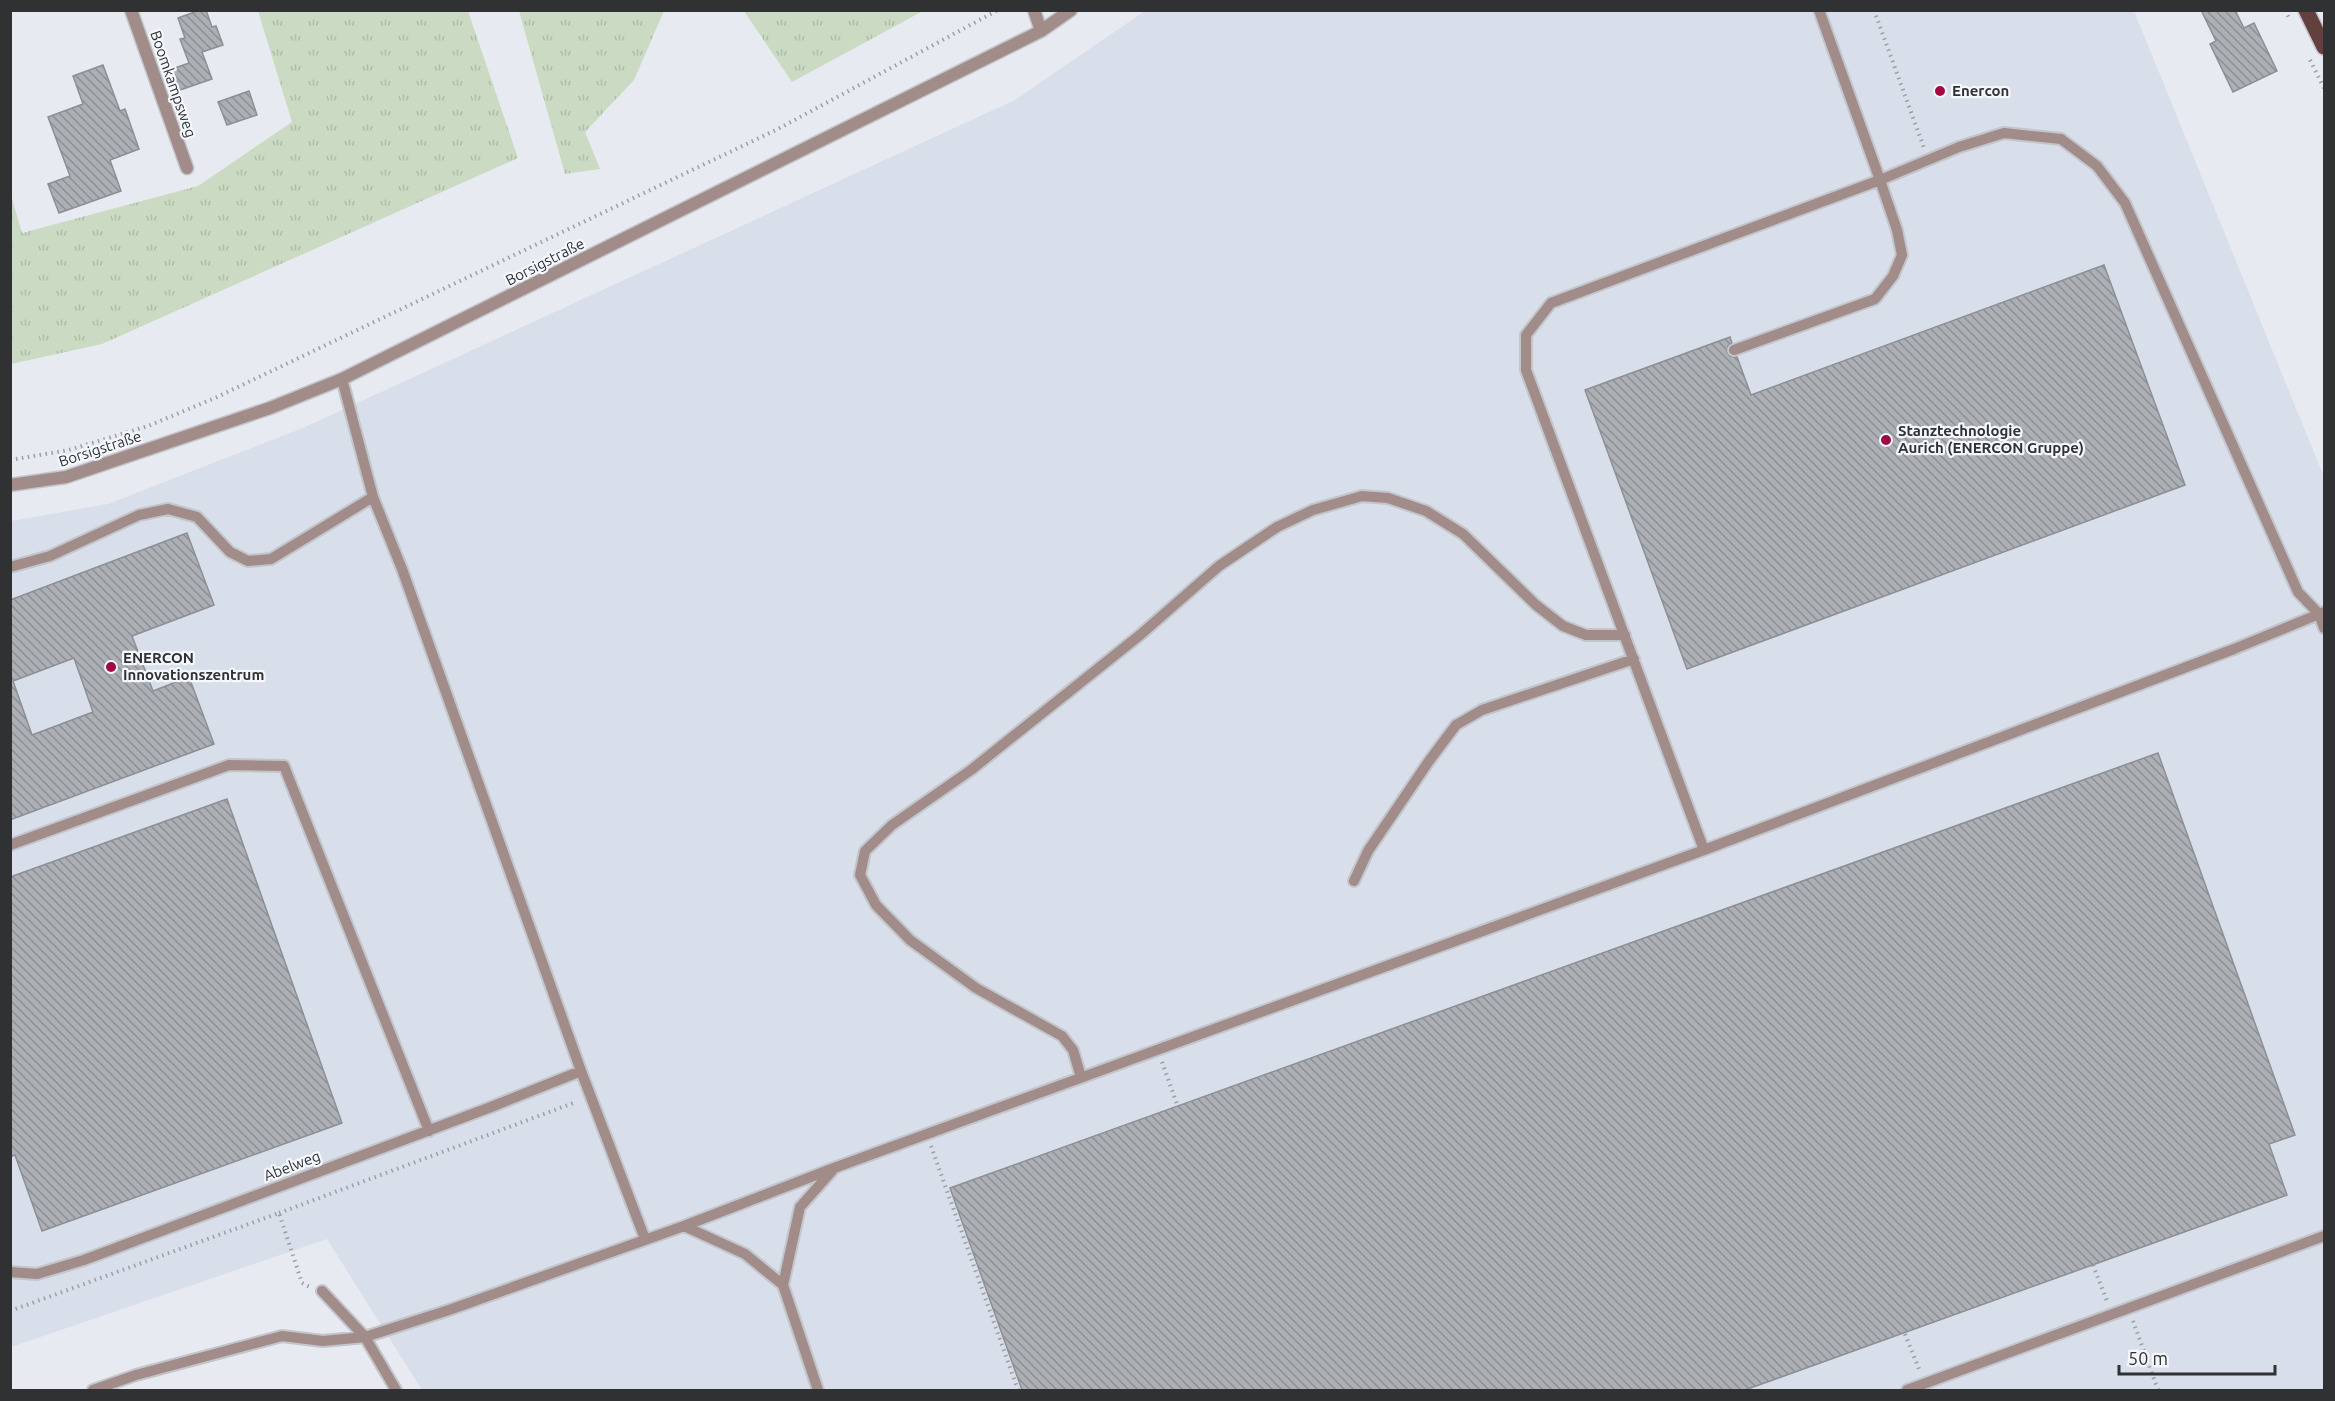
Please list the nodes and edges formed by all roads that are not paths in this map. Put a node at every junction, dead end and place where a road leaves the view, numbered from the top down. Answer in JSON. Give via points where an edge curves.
{"nodes":[{"id":1,"x":131,"y":10,"type":"edge"},
{"id":2,"x":1034,"y":10,"type":"edge"},
{"id":3,"x":1071,"y":10,"type":"edge"},
{"id":4,"x":1819,"y":10,"type":"edge"},
{"id":5,"x":2306,"y":10,"type":"edge"},
{"id":6,"x":1041,"y":31,"type":"junction"},
{"id":7,"x":2325,"y":47,"type":"edge"},
{"id":8,"x":187,"y":168,"type":"dead end"},
{"id":9,"x":1880,"y":180,"type":"junction"},
{"id":10,"x":1734,"y":350,"type":"dead end"},
{"id":11,"x":342,"y":379,"type":"junction"},
{"id":12,"x":10,"y":485,"type":"edge"},
{"id":13,"x":373,"y":497,"type":"junction"},
{"id":14,"x":10,"y":567,"type":"edge"},
{"id":15,"x":2322,"y":613,"type":"edge"},
{"id":16,"x":2325,"y":628,"type":"edge"},
{"id":17,"x":1624,"y":635,"type":"junction"},
{"id":18,"x":1634,"y":659,"type":"junction"},
{"id":19,"x":10,"y":845,"type":"edge"},
{"id":20,"x":1704,"y":850,"type":"junction"},
{"id":21,"x":1354,"y":881,"type":"dead end"},
{"id":22,"x":581,"y":1071,"type":"junction"},
{"id":23,"x":1081,"y":1077,"type":"junction"},
{"id":24,"x":429,"y":1131,"type":"junction"},
{"id":25,"x":834,"y":1168,"type":"junction"},
{"id":26,"x":684,"y":1226,"type":"junction"},
{"id":27,"x":2325,"y":1236,"type":"edge"},
{"id":28,"x":645,"y":1239,"type":"junction"},
{"id":29,"x":10,"y":1272,"type":"edge"},
{"id":30,"x":783,"y":1285,"type":"junction"},
{"id":31,"x":322,"y":1291,"type":"road end"},
{"id":32,"x":365,"y":1337,"type":"junction"},
{"id":33,"x":93,"y":1390,"type":"edge"},
{"id":34,"x":396,"y":1390,"type":"edge"},
{"id":35,"x":818,"y":1390,"type":"edge"},
{"id":36,"x":1907,"y":1390,"type":"edge"}],
"edges":[{"from":1,"to":8,"type":"street","name":"Boomkampsweg"},
{"from":2,"to":6,"type":"street"},
{"from":3,"to":6,"type":"street","name":"Borsigstraße"},
{"from":4,"to":9,"type":"lane"},
{"from":5,"to":7,"type":"main road"},
{"from":6,"to":11,"type":"street","name":"Borsigstraße"},
{"from":9,"to":10,"type":"lane","via":[[1902,255],[1893,276],[1875,299]]},
{"from":9,"to":15,"type":"lane","via":[[2004,133],[2061,139],[2097,166],[2125,202],[2298,592]]},
{"from":9,"to":17,"type":"lane","via":[[1551,303],[1526,335],[1526,370]]},
{"from":11,"to":12,"type":"street","name":"Borsigstraße","via":[[270,408],[66,477]]},
{"from":11,"to":13,"type":"lane"},
{"from":13,"to":14,"type":"lane","via":[[271,559],[248,561],[230,552],[197,517],[168,509],[140,515],[50,556]]},
{"from":13,"to":22,"type":"lane"},
{"from":15,"to":16,"type":"lane"},
{"from":15,"to":20,"type":"lane"},
{"from":17,"to":18,"type":"lane"},
{"from":17,"to":23,"type":"lane","via":[[1586,634],[1563,626],[1454,528],[1426,511],[1388,498],[1362,496],[1313,510],[1277,527],[1219,566],[1140,635],[971,770],[892,825],[866,850],[860,875],[876,905],[910,940],[976,988],[1062,1036],[1073,1050]]},
{"from":18,"to":20,"type":"lane"},
{"from":18,"to":21,"type":"lane","via":[[1482,710],[1456,725],[1368,851]]},
{"from":19,"to":24,"type":"lane","via":[[229,765],[284,766]]},
{"from":20,"to":23,"type":"lane"},
{"from":22,"to":24,"type":"lane","name":"Abelweg"},
{"from":22,"to":28,"type":"lane"},
{"from":23,"to":25,"type":"lane"},
{"from":24,"to":29,"type":"lane","name":"Abelweg","via":[[84,1260],[37,1274]]},
{"from":25,"to":26,"type":"lane"},
{"from":25,"to":30,"type":"lane","via":[[800,1207]]},
{"from":26,"to":28,"type":"lane"},
{"from":26,"to":30,"type":"lane","via":[[744,1254]]},
{"from":27,"to":36,"type":"lane"},
{"from":28,"to":32,"type":"lane"},
{"from":30,"to":35,"type":"lane"},
{"from":31,"to":32,"type":"lane"},
{"from":32,"to":33,"type":"lane","via":[[323,1341],[282,1336]]},
{"from":32,"to":34,"type":"lane"}]}
